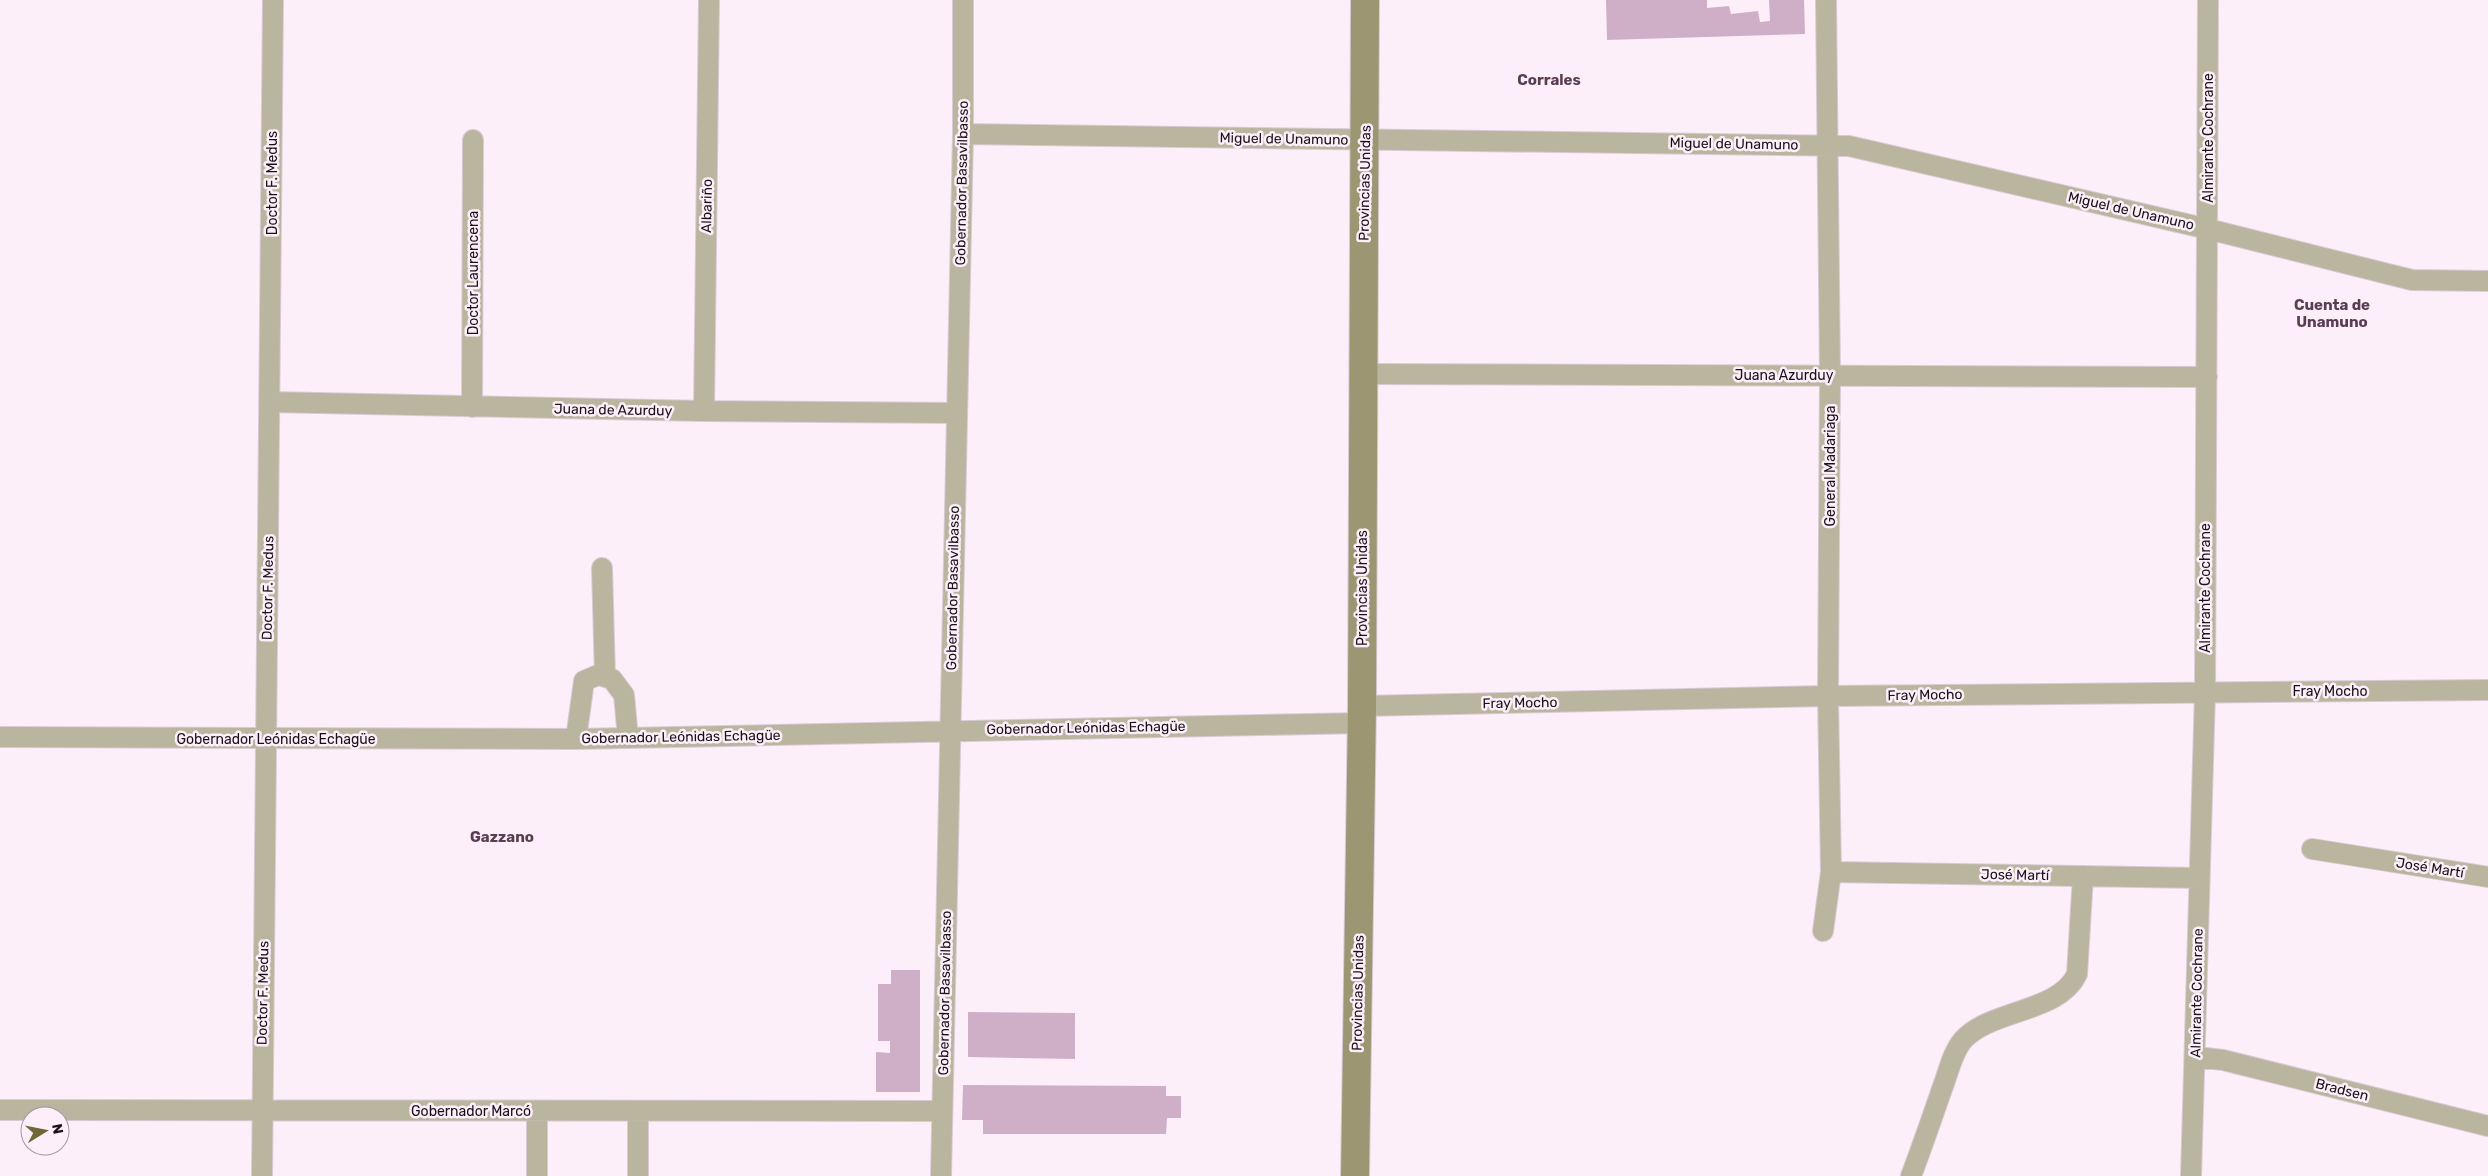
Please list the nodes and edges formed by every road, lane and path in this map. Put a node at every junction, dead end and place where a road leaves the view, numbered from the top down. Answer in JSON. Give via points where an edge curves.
{"nodes":[{"id":1,"x":273,"y":0,"type":"edge"},
{"id":2,"x":709,"y":0,"type":"edge"},
{"id":3,"x":963,"y":0,"type":"edge"},
{"id":4,"x":1365,"y":0,"type":"edge"},
{"id":5,"x":1826,"y":0,"type":"edge"},
{"id":6,"x":2208,"y":0,"type":"edge"},
{"id":7,"x":963,"y":134,"type":"junction"},
{"id":8,"x":473,"y":140,"type":"dead end"},
{"id":9,"x":1365,"y":141,"type":"junction"},
{"id":10,"x":1828,"y":145,"type":"junction"},
{"id":11,"x":2208,"y":229,"type":"junction"},
{"id":12,"x":2488,"y":281,"type":"edge"},
{"id":13,"x":1362,"y":374,"type":"junction"},
{"id":14,"x":1830,"y":375,"type":"junction"},
{"id":15,"x":2207,"y":377,"type":"junction"},
{"id":16,"x":270,"y":402,"type":"junction"},
{"id":17,"x":472,"y":407,"type":"junction"},
{"id":18,"x":704,"y":411,"type":"junction"},
{"id":19,"x":957,"y":412,"type":"junction"},
{"id":20,"x":602,"y":568,"type":"dead end"},
{"id":21,"x":605,"y":677,"type":"junction"},
{"id":22,"x":2488,"y":690,"type":"edge"},
{"id":23,"x":2204,"y":692,"type":"junction"},
{"id":24,"x":1828,"y":696,"type":"junction"},
{"id":25,"x":1362,"y":715,"type":"junction"},
{"id":26,"x":951,"y":731,"type":"junction"},
{"id":27,"x":0,"y":737,"type":"edge"},
{"id":28,"x":628,"y":738,"type":"junction"},
{"id":29,"x":266,"y":739,"type":"junction"},
{"id":30,"x":576,"y":739,"type":"junction"},
{"id":31,"x":2312,"y":849,"type":"dead end"},
{"id":32,"x":1831,"y":872,"type":"junction"},
{"id":33,"x":2083,"y":876,"type":"junction"},
{"id":34,"x":2488,"y":877,"type":"edge"},
{"id":35,"x":2199,"y":878,"type":"junction"},
{"id":36,"x":1824,"y":931,"type":"dead end"},
{"id":37,"x":2196,"y":1057,"type":"junction"},
{"id":38,"x":0,"y":1110,"type":"edge"},
{"id":39,"x":262,"y":1110,"type":"junction"},
{"id":40,"x":537,"y":1111,"type":"junction"},
{"id":41,"x":638,"y":1111,"type":"junction"},
{"id":42,"x":942,"y":1111,"type":"junction"},
{"id":43,"x":2488,"y":1126,"type":"edge"},
{"id":44,"x":262,"y":1176,"type":"edge"},
{"id":45,"x":537,"y":1176,"type":"edge"},
{"id":46,"x":638,"y":1176,"type":"edge"},
{"id":47,"x":941,"y":1176,"type":"edge"},
{"id":48,"x":1355,"y":1176,"type":"edge"},
{"id":49,"x":1912,"y":1176,"type":"edge"},
{"id":50,"x":2191,"y":1176,"type":"edge"}],
"edges":[{"from":1,"to":16,"type":"street","name":"Doctor F. Medus"},
{"from":2,"to":18,"type":"street","name":"Albariño"},
{"from":3,"to":7,"type":"street","name":"Gobernador Basavilbasso"},
{"from":4,"to":9,"type":"street","name":"Provincias Unidas"},
{"from":5,"to":10,"type":"street","name":"General Madariaga"},
{"from":6,"to":11,"type":"street","name":"Almirante Cochrane"},
{"from":7,"to":9,"type":"street","name":"Miguel de Unamuno"},
{"from":7,"to":19,"type":"street","name":"Gobernador Basavilbasso"},
{"from":8,"to":17,"type":"street","name":"Doctor Laurencena"},
{"from":9,"to":10,"type":"street","name":"Miguel de Unamuno"},
{"from":9,"to":13,"type":"street","name":"Provincias Unidas"},
{"from":10,"to":11,"type":"street","name":"Miguel de Unamuno","via":[[1865,148]]},
{"from":10,"to":14,"type":"street","name":"General Madariaga"},
{"from":11,"to":12,"type":"street","name":"Miguel de Unamuno","via":[[2412,280]]},
{"from":11,"to":15,"type":"street","name":"Almirante Cochrane"},
{"from":13,"to":14,"type":"street","name":"Juana Azurduy"},
{"from":13,"to":25,"type":"street","name":"Provincias Unidas"},
{"from":14,"to":15,"type":"street","name":"Juana Azurduy"},
{"from":14,"to":24,"type":"street","name":"General Madariaga"},
{"from":15,"to":23,"type":"street","name":"Almirante Cochrane"},
{"from":16,"to":17,"type":"street","name":"Juana de Azurduy"},
{"from":16,"to":29,"type":"street","name":"Doctor F. Medus"},
{"from":17,"to":18,"type":"street","name":"Juana de Azurduy"},
{"from":18,"to":19,"type":"street","name":"Juana de Azurduy"},
{"from":19,"to":26,"type":"street","name":"Gobernador Basavilbasso"},
{"from":20,"to":21,"type":"street"},
{"from":21,"to":28,"type":"street","via":[[612,679],[624,696]]},
{"from":21,"to":30,"type":"street","via":[[598,675],[584,682]]},
{"from":22,"to":23,"type":"street","name":"Fray Mocho"},
{"from":23,"to":24,"type":"street","name":"Fray Mocho"},
{"from":23,"to":35,"type":"street","name":"Almirante Cochrane"},
{"from":24,"to":25,"type":"street","name":"Fray Mocho"},
{"from":24,"to":32,"type":"street","name":"General Madariaga"},
{"from":25,"to":26,"type":"street","name":"Gobernador Leónidas Echagüe"},
{"from":25,"to":48,"type":"street","name":"Provincias Unidas"},
{"from":26,"to":28,"type":"street","name":"Gobernador Leónidas Echagüe"},
{"from":26,"to":42,"type":"street","name":"Gobernador Basavilbasso"},
{"from":27,"to":29,"type":"street","name":"Gobernador Leónidas Echagüe"},
{"from":28,"to":30,"type":"street","name":"Gobernador Leónidas Echagüe"},
{"from":29,"to":30,"type":"street","name":"Gobernador Leónidas Echagüe"},
{"from":29,"to":39,"type":"street","name":"Doctor F. Medus"},
{"from":31,"to":34,"type":"street","name":"José Martí"},
{"from":32,"to":33,"type":"street","name":"José Martí"},
{"from":32,"to":36,"type":"street","name":"General Madariaga"},
{"from":33,"to":35,"type":"street","name":"José Martí"},
{"from":33,"to":49,"type":"street","via":[[2078,961],[2071,986],[1978,1029],[1963,1041],[1952,1060]]},
{"from":35,"to":37,"type":"street","name":"Almirante Cochrane"},
{"from":37,"to":43,"type":"street","name":"Bradsen","via":[[2224,1060]]},
{"from":37,"to":50,"type":"street","name":"Almirante Cochrane"},
{"from":38,"to":39,"type":"street","name":"Gobernador Marcó"},
{"from":39,"to":40,"type":"street","name":"Gobernador Marcó"},
{"from":39,"to":44,"type":"street","name":"Doctor F. Medus"},
{"from":40,"to":41,"type":"street","name":"Gobernador Marcó"},
{"from":40,"to":45,"type":"street"},
{"from":41,"to":42,"type":"street","name":"Gobernador Marcó"},
{"from":41,"to":46,"type":"street"},
{"from":42,"to":47,"type":"street","name":"Gobernador Basavilbasso"}]}
